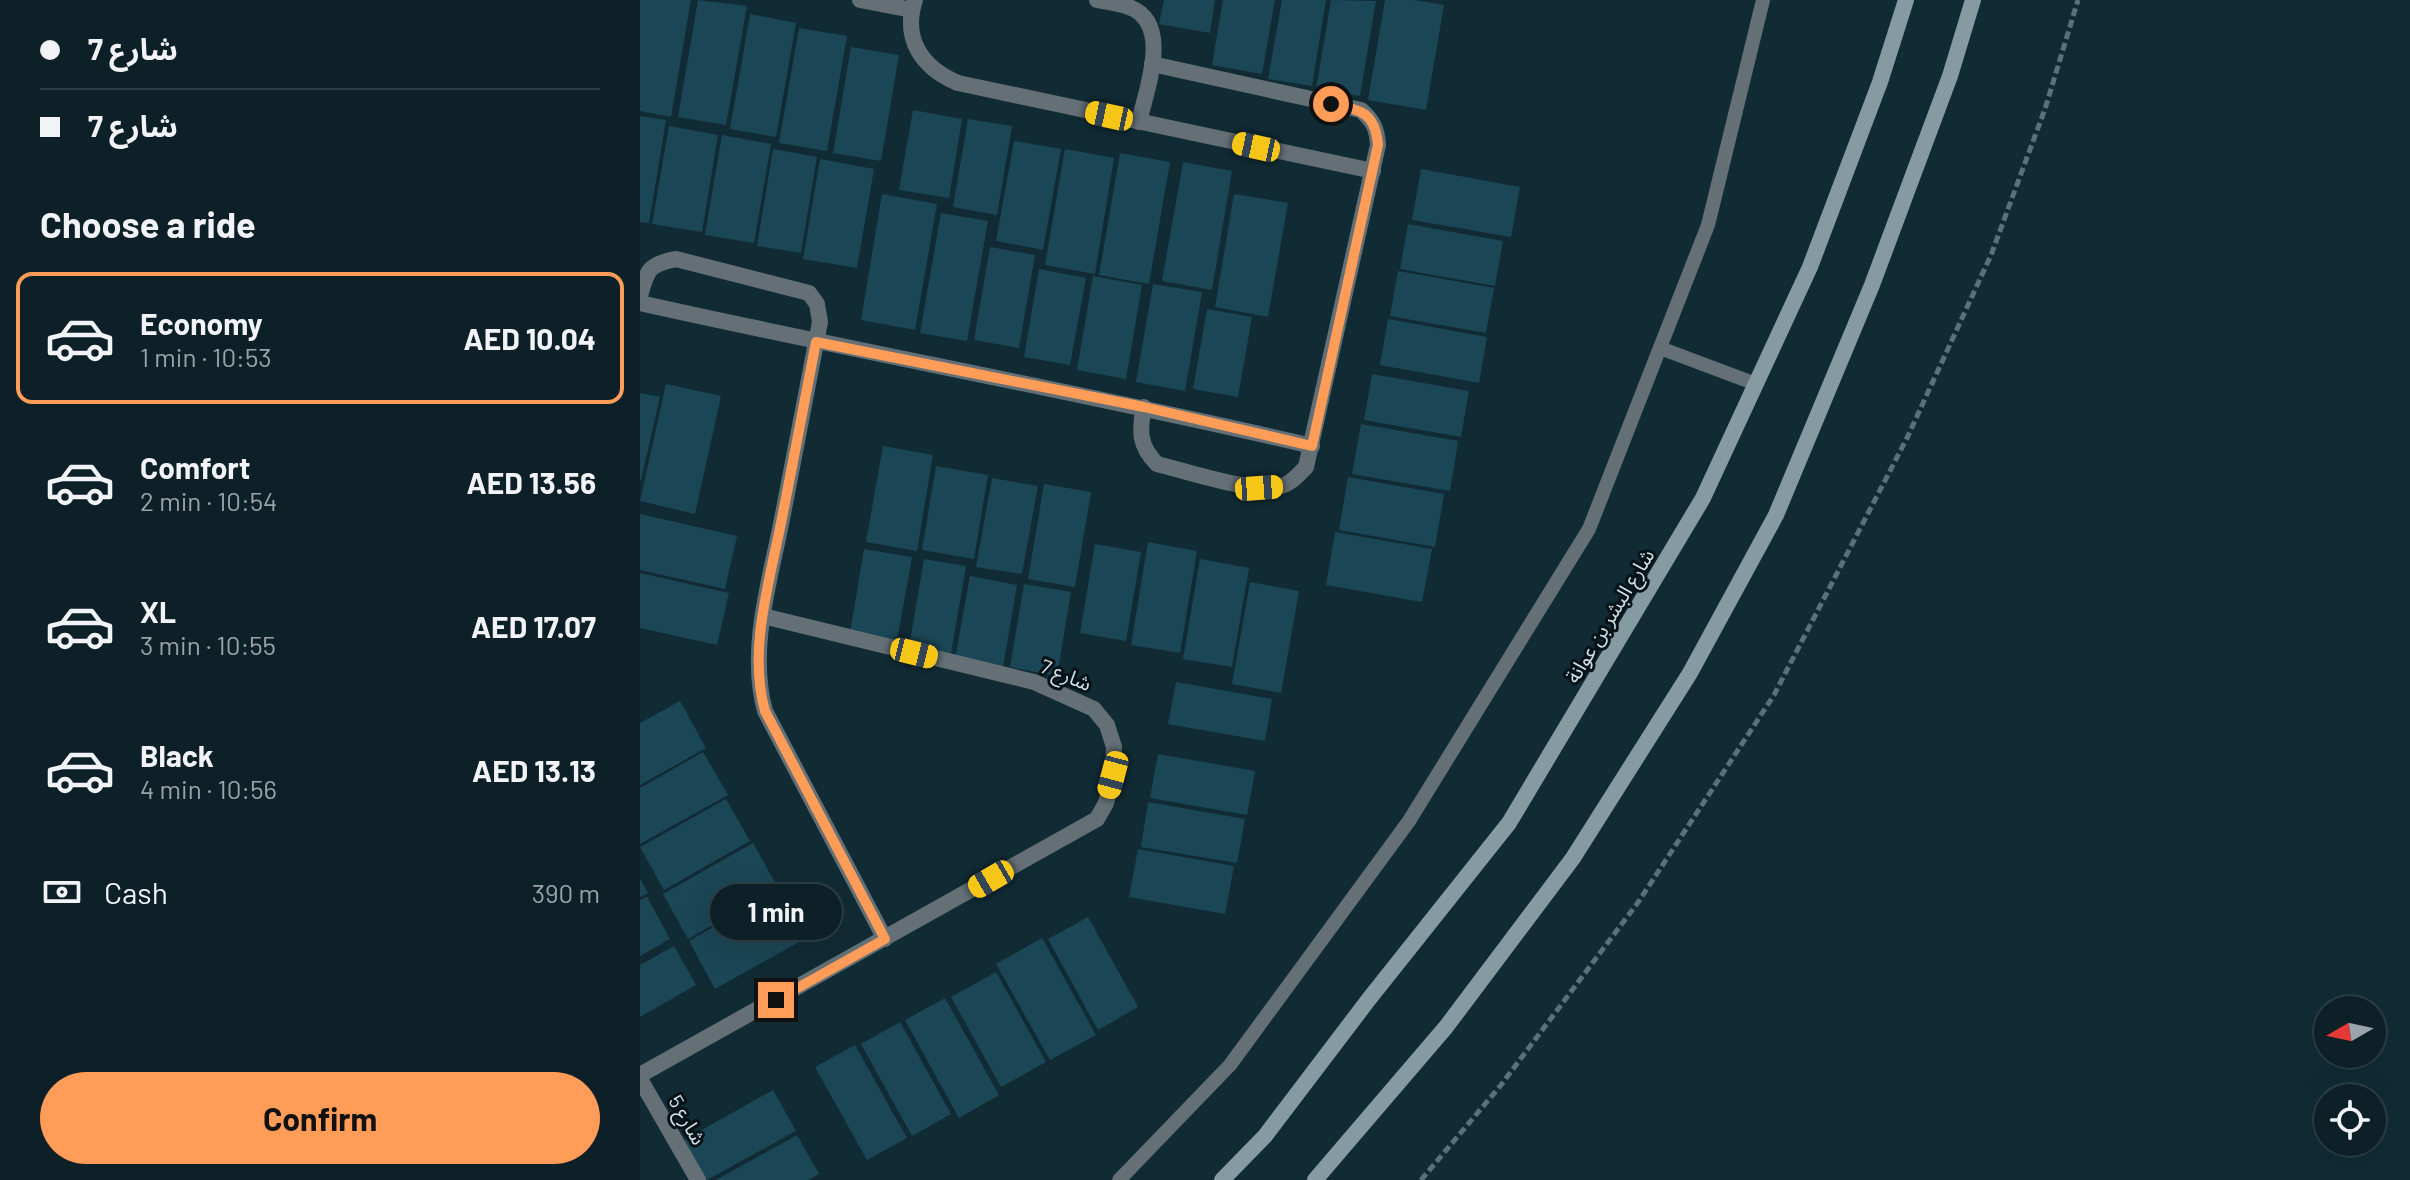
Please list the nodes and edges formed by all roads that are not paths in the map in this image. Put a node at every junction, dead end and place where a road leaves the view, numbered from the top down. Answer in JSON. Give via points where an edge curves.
{"nodes":[{"id":1,"x":860,"y":0,"type":"edge"},
{"id":2,"x":1097,"y":0,"type":"edge"},
{"id":3,"x":1763,"y":0,"type":"edge"},
{"id":4,"x":1906,"y":0,"type":"edge"},
{"id":5,"x":1973,"y":0,"type":"edge"},
{"id":6,"x":913,"y":5,"type":"edge"},
{"id":7,"x":1152,"y":64,"type":"junction"},
{"id":8,"x":1139,"y":122,"type":"junction"},
{"id":9,"x":1373,"y":171,"type":"junction"},
{"id":10,"x":640,"y":296,"type":"edge"},
{"id":11,"x":640,"y":303,"type":"edge"},
{"id":12,"x":816,"y":342,"type":"junction"},
{"id":13,"x":1660,"y":348,"type":"junction"},
{"id":14,"x":1756,"y":384,"type":"junction"},
{"id":15,"x":1144,"y":407,"type":"junction"},
{"id":16,"x":1312,"y":446,"type":"junction"},
{"id":17,"x":763,"y":616,"type":"junction"},
{"id":18,"x":885,"y":939,"type":"junction"},
{"id":19,"x":640,"y":1077,"type":"edge"},
{"id":20,"x":698,"y":1180,"type":"edge"},
{"id":21,"x":1119,"y":1180,"type":"edge"},
{"id":22,"x":1222,"y":1180,"type":"edge"},
{"id":23,"x":1315,"y":1180,"type":"edge"}],
"edges":[{"from":1,"to":6,"type":"street"},
{"from":2,"to":7,"type":"street","via":[[1131,7],[1146,18],[1155,46]]},
{"from":3,"to":13,"type":"lane","via":[[1708,225]]},
{"from":4,"to":14,"type":"main road","name":"شارع البشر بن عوانة","via":[[1810,267]]},
{"from":5,"to":23,"type":"main road","via":[[1872,285],[1776,515],[1690,673],[1573,858],[1446,1027]]},
{"from":6,"to":8,"type":"street","via":[[914,46],[942,77]]},
{"from":7,"to":8,"type":"street"},
{"from":7,"to":9,"type":"street","via":[[1361,110],[1377,129]]},
{"from":8,"to":9,"type":"street"},
{"from":9,"to":16,"type":"street"},
{"from":10,"to":12,"type":"street","via":[[646,272],[659,262],[676,259],[809,293],[820,322]]},
{"from":11,"to":12,"type":"street"},
{"from":12,"to":15,"type":"street"},
{"from":12,"to":17,"type":"street"},
{"from":13,"to":14,"type":"lane"},
{"from":13,"to":21,"type":"lane","via":[[1589,529],[1409,821],[1230,1065]]},
{"from":14,"to":22,"type":"main road","name":"شارع البشر بن عوانة","via":[[1703,498],[1509,823],[1265,1136]]},
{"from":15,"to":16,"type":"street"},
{"from":15,"to":16,"type":"street","via":[[1141,442],[1157,464],[1259,488],[1293,480],[1306,467]]},
{"from":17,"to":18,"type":"street","via":[[758,675],[765,711]]},
{"from":17,"to":18,"type":"street","name":"شارع 7","via":[[1034,682],[1094,709],[1107,725],[1114,747],[1113,775],[1097,819]]},
{"from":18,"to":19,"type":"street","name":"شارع 7"},
{"from":19,"to":20,"type":"street","name":"شارع 5"}]}
